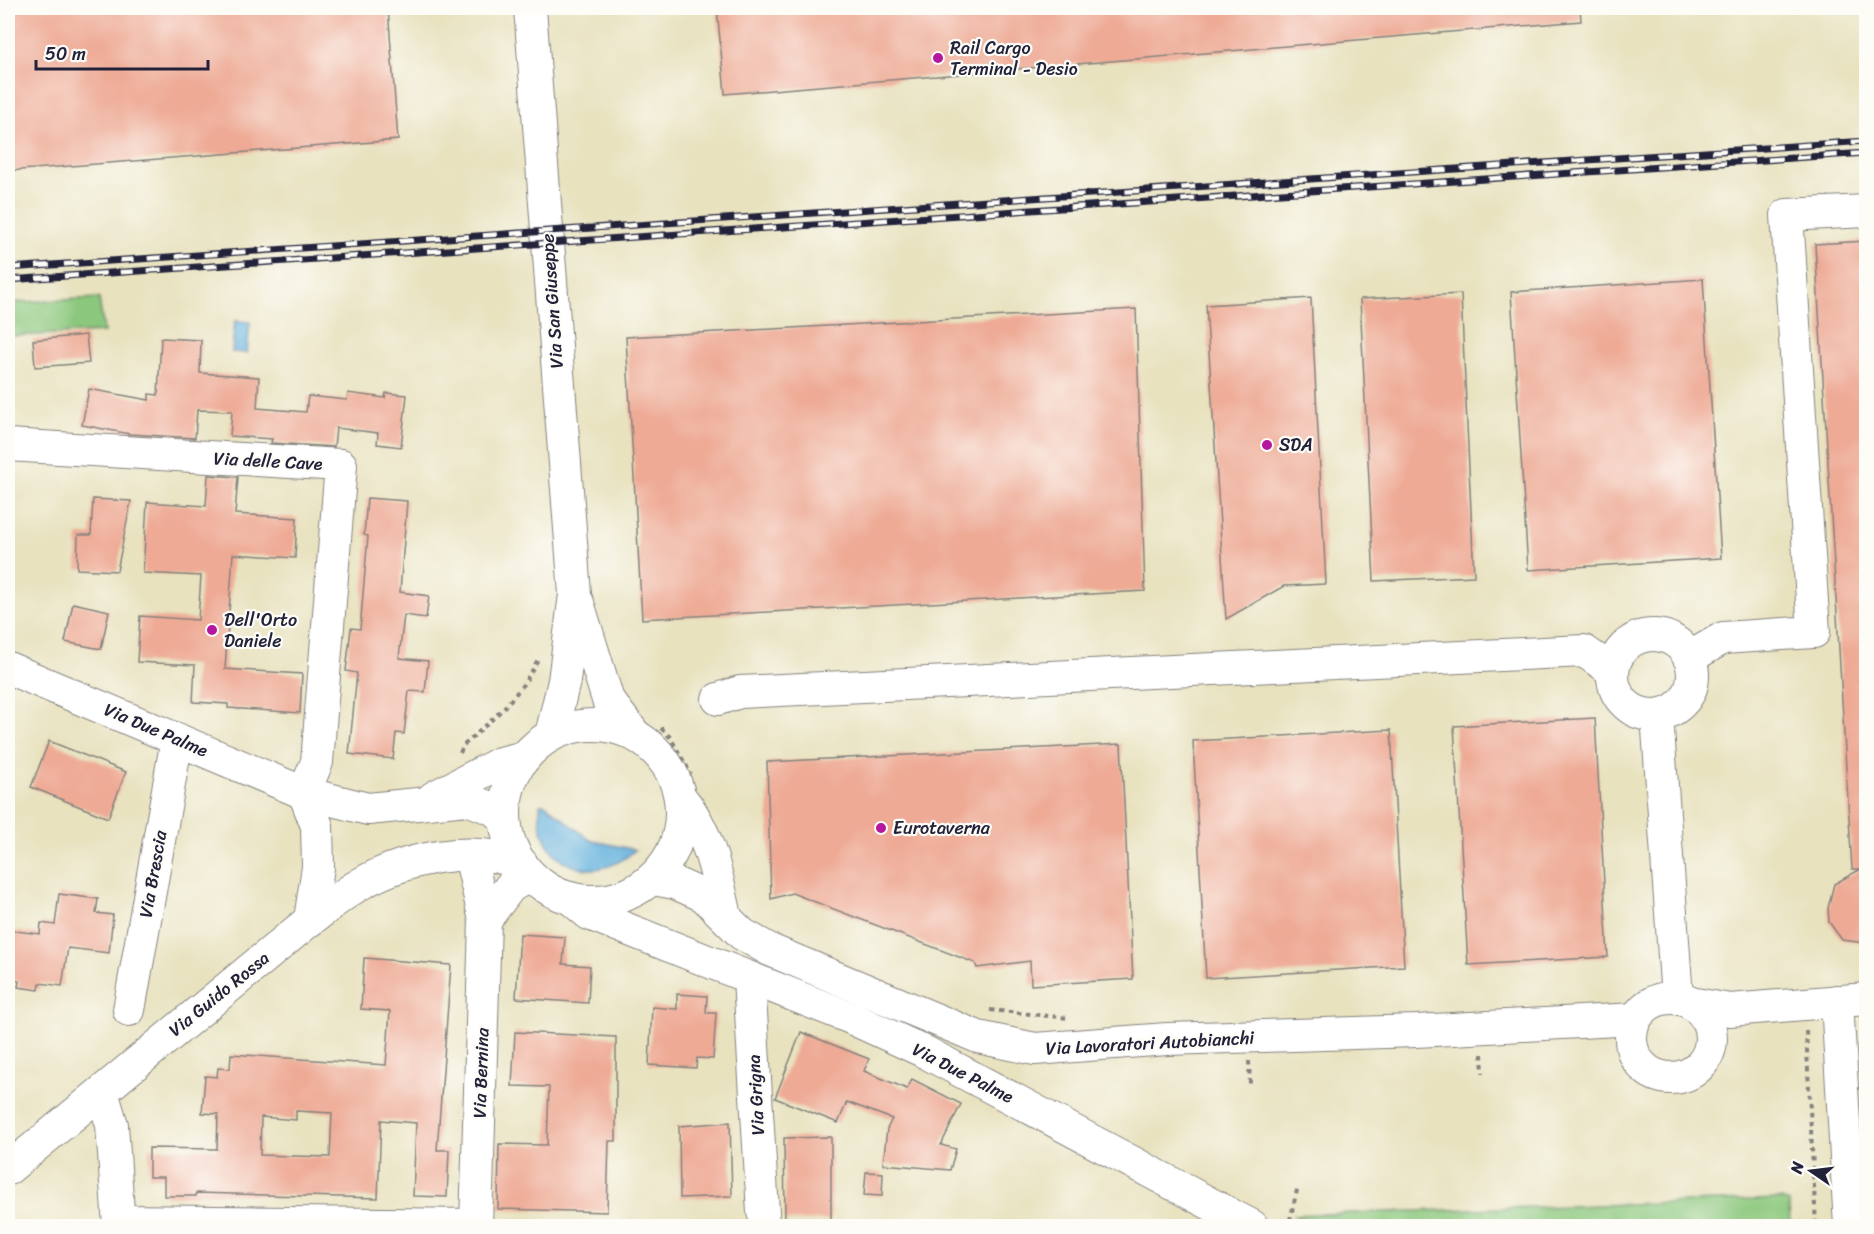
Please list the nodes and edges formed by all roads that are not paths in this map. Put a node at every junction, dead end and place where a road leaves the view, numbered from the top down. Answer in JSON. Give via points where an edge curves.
{"nodes":[{"id":1,"x":530,"y":8,"type":"edge"},
{"id":2,"x":1866,"y":211,"type":"edge"},
{"id":3,"x":8,"y":445,"type":"edge"},
{"id":4,"x":575,"y":594,"type":"junction"},
{"id":5,"x":1689,"y":658,"type":"junction"},
{"id":6,"x":8,"y":668,"type":"edge"},
{"id":7,"x":1613,"y":671,"type":"junction"},
{"id":8,"x":718,"y":699,"type":"dead end"},
{"id":9,"x":1657,"y":716,"type":"junction"},
{"id":10,"x":646,"y":729,"type":"junction"},
{"id":11,"x":551,"y":735,"type":"junction"},
{"id":12,"x":177,"y":738,"type":"junction"},
{"id":13,"x":525,"y":757,"type":"junction"},
{"id":14,"x":688,"y":790,"type":"junction"},
{"id":15,"x":304,"y":793,"type":"junction"},
{"id":16,"x":420,"y":805,"type":"junction"},
{"id":17,"x":505,"y":821,"type":"junction"},
{"id":18,"x":460,"y":856,"type":"junction"},
{"id":19,"x":526,"y":870,"type":"junction"},
{"id":20,"x":647,"y":883,"type":"junction"},
{"id":21,"x":570,"y":898,"type":"junction"},
{"id":22,"x":726,"y":917,"type":"junction"},
{"id":23,"x":310,"y":920,"type":"junction"},
{"id":24,"x":485,"y":920,"type":"junction"},
{"id":25,"x":663,"y":943,"type":"junction"},
{"id":26,"x":749,"y":979,"type":"junction"},
{"id":27,"x":1852,"y":1000,"type":"edge"},
{"id":28,"x":1701,"y":1008,"type":"junction"},
{"id":29,"x":129,"y":1010,"type":"dead end"},
{"id":30,"x":1634,"y":1032,"type":"junction"},
{"id":31,"x":102,"y":1092,"type":"junction"},
{"id":32,"x":8,"y":1169,"type":"edge"},
{"id":33,"x":763,"y":1212,"type":"dead end"},
{"id":34,"x":119,"y":1224,"type":"edge"},
{"id":35,"x":476,"y":1226,"type":"edge"},
{"id":36,"x":1252,"y":1227,"type":"edge"},
{"id":37,"x":1850,"y":1227,"type":"edge"}],
"edges":[{"from":1,"to":4,"type":"street","name":"Via San Giuseppe"},
{"from":2,"to":5,"type":"street","via":[[1787,215],[1814,632],[1723,638]]},
{"from":3,"to":15,"type":"street","name":"Via delle Cave","via":[[341,465],[317,762]]},
{"from":4,"to":10,"type":"street","name":"Via San Giuseppe","via":[[609,700]]},
{"from":4,"to":11,"type":"street","name":"Via San Giuseppe","via":[[564,681]]},
{"from":5,"to":7,"type":"street","via":[[1671,639],[1646,636],[1624,648]]},
{"from":5,"to":9,"type":"street","via":[[1693,670],[1688,695],[1670,712]]},
{"from":6,"to":12,"type":"street","name":"Via Due Palme"},
{"from":7,"to":8,"type":"street","via":[[1584,651],[740,692]]},
{"from":7,"to":9,"type":"street","via":[[1614,683],[1625,704]]},
{"from":9,"to":28,"type":"street"},
{"from":10,"to":11,"type":"street","via":[[586,724]]},
{"from":10,"to":14,"type":"street","via":[[657,752]]},
{"from":11,"to":13,"type":"street"},
{"from":12,"to":15,"type":"street","name":"Via Due Palme"},
{"from":12,"to":29,"type":"street","name":"Via Brescia"},
{"from":13,"to":16,"type":"street","name":"Via Due Palme","via":[[500,763]]},
{"from":13,"to":17,"type":"street","via":[[506,798]]},
{"from":14,"to":20,"type":"street","via":[[677,840],[667,861]]},
{"from":14,"to":22,"type":"street"},
{"from":15,"to":16,"type":"street","name":"Via Due Palme","via":[[368,809]]},
{"from":15,"to":23,"type":"street","via":[[317,826],[318,867]]},
{"from":16,"to":17,"type":"street","name":"Via Due Palme","via":[[467,799],[487,806]]},
{"from":17,"to":18,"type":"street","name":"Via Guido Rossa"},
{"from":17,"to":19,"type":"street","via":[[512,846]]},
{"from":18,"to":19,"type":"street","name":"Via Guido Rossa","via":[[506,858]]},
{"from":18,"to":23,"type":"street","name":"Via Guido Rossa","via":[[420,862],[381,874]]},
{"from":18,"to":24,"type":"street","name":"Via Bernina"},
{"from":19,"to":21,"type":"street","via":[[556,893]]},
{"from":19,"to":24,"type":"street"},
{"from":20,"to":21,"type":"street","via":[[611,899],[594,902]]},
{"from":20,"to":22,"type":"street","name":"Via Lavoratori Autobianchi","via":[[675,884],[704,896]]},
{"from":20,"to":25,"type":"street","via":[[644,910]]},
{"from":21,"to":25,"type":"street","name":"Via Due Palme","via":[[589,914]]},
{"from":22,"to":30,"type":"street","name":"Via Lavoratori Autobianchi","via":[[742,934],[792,959],[978,1037],[1035,1049],[1604,1022]]},
{"from":23,"to":31,"type":"street","name":"Via Guido Rossa"},
{"from":24,"to":35,"type":"street","name":"Via Bernina"},
{"from":25,"to":26,"type":"street","name":"Via Due Palme"},
{"from":26,"to":33,"type":"street","name":"Via Grigna"},
{"from":26,"to":36,"type":"street","name":"Via Due Palme","via":[[852,1018],[923,1051]]},
{"from":27,"to":28,"type":"street"},
{"from":27,"to":37,"type":"street"},
{"from":28,"to":30,"type":"street","via":[[1653,1002]]},
{"from":28,"to":30,"type":"street","via":[[1711,1034],[1710,1047],[1696,1070],[1684,1076],[1657,1076],[1646,1069],[1637,1059]]},
{"from":31,"to":32,"type":"street","name":"Via Guido Rossa"},
{"from":31,"to":34,"type":"street","via":[[112,1125]]},
{"from":34,"to":35,"type":"street"}]}
